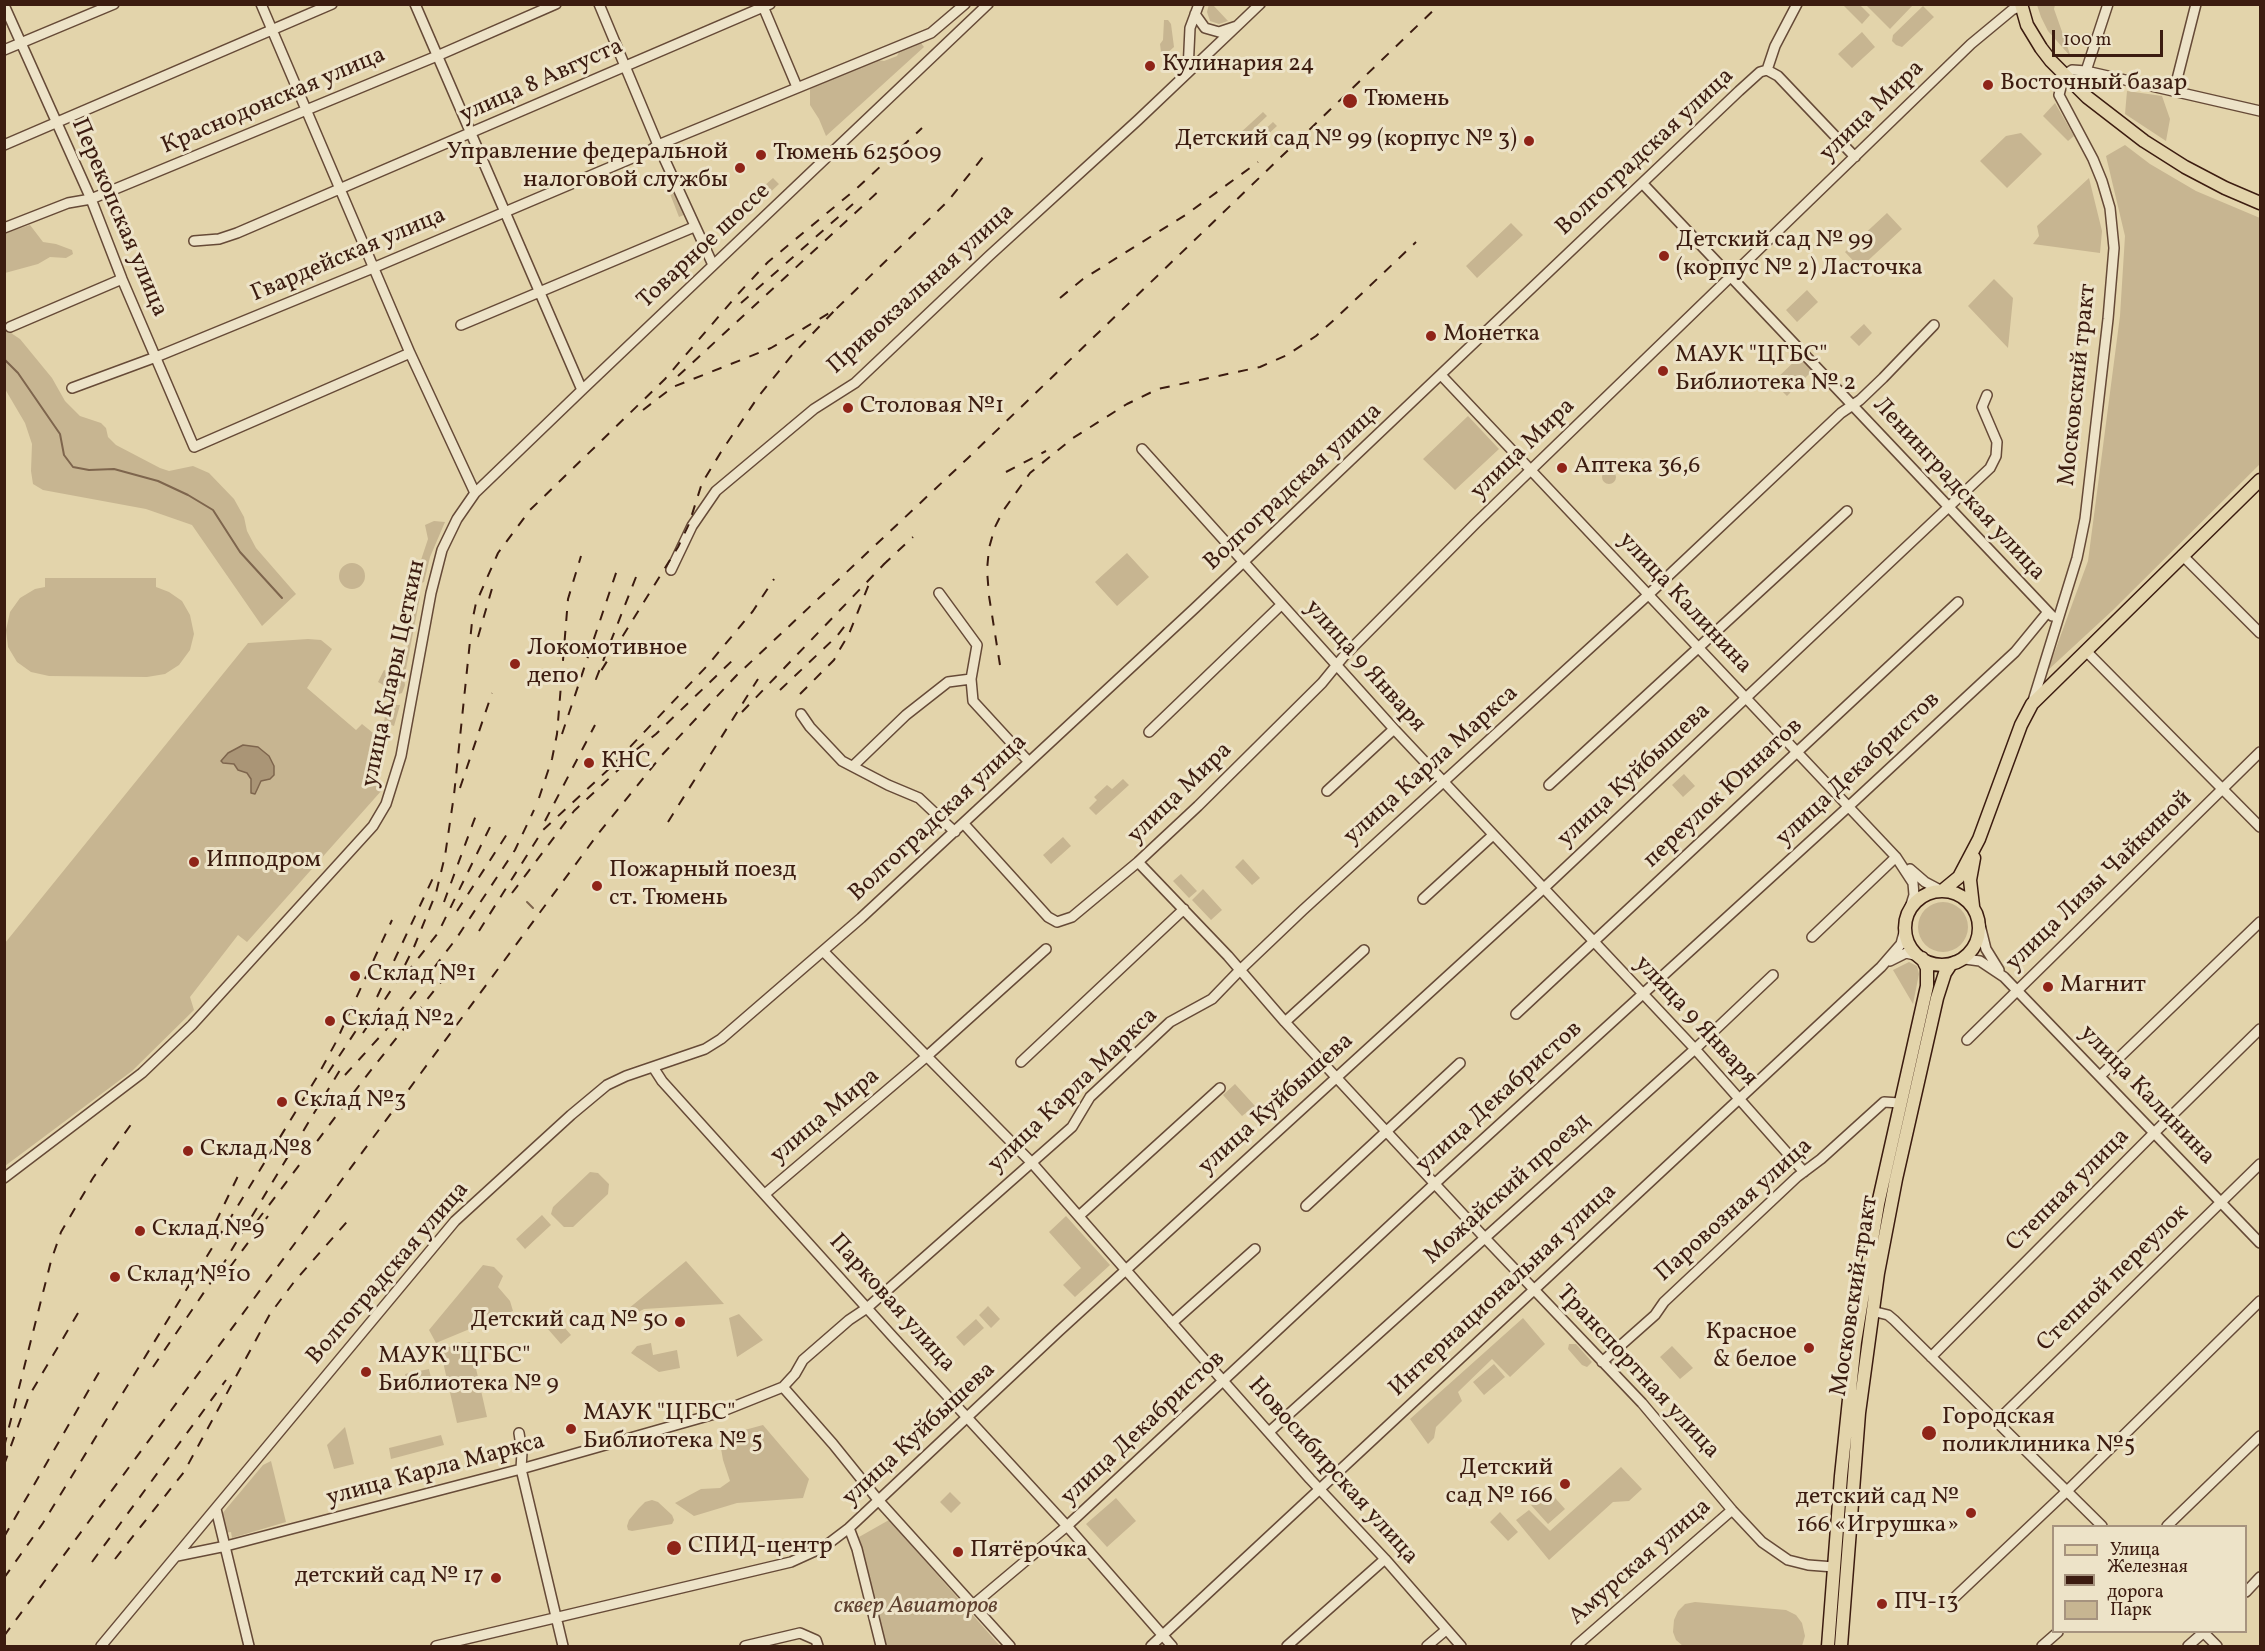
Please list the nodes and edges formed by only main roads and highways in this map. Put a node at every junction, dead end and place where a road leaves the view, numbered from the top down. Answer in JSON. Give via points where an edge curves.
{"nodes":[{"id":1,"x":2021,"y":5,"type":"edge"},
{"id":2,"x":2260,"y":202,"type":"edge"},
{"id":3,"x":2260,"y":480,"type":"edge"},
{"id":4,"x":1979,"y":839,"type":"junction"},
{"id":5,"x":1942,"y":891,"type":"junction"},
{"id":6,"x":1977,"y":915,"type":"junction"},
{"id":7,"x":1921,"y":957,"type":"junction"},
{"id":8,"x":1956,"y":962,"type":"junction"},
{"id":9,"x":1828,"y":1647,"type":"edge"},
{"id":10,"x":1841,"y":1647,"type":"edge"}],
"edges":[{"from":1,"to":2,"type":"main road","via":[[2037,42],[2064,75],[2106,112],[2164,154],[2225,188]]},
{"from":3,"to":4,"type":"main road","via":[[2032,704]]},
{"from":4,"to":5,"type":"main road","via":[[1959,877]]},
{"from":4,"to":6,"type":"main road","via":[[1970,880]]},
{"from":5,"to":6,"type":"main road","via":[[1961,896]]},
{"from":5,"to":7,"type":"main road","via":[[1920,898],[1907,920],[1908,940]]},
{"from":6,"to":8,"type":"main road","via":[[1974,947]]},
{"from":7,"to":8,"type":"main road","via":[[1939,964]]},
{"from":7,"to":9,"type":"main road","name":"Московский тракт","via":[[1928,968],[1928,986],[1873,1230],[1855,1342]]},
{"from":8,"to":10,"type":"main road","name":"Московский тракт","via":[[1946,973],[1937,998],[1896,1179],[1872,1311],[1853,1477]]}]}
